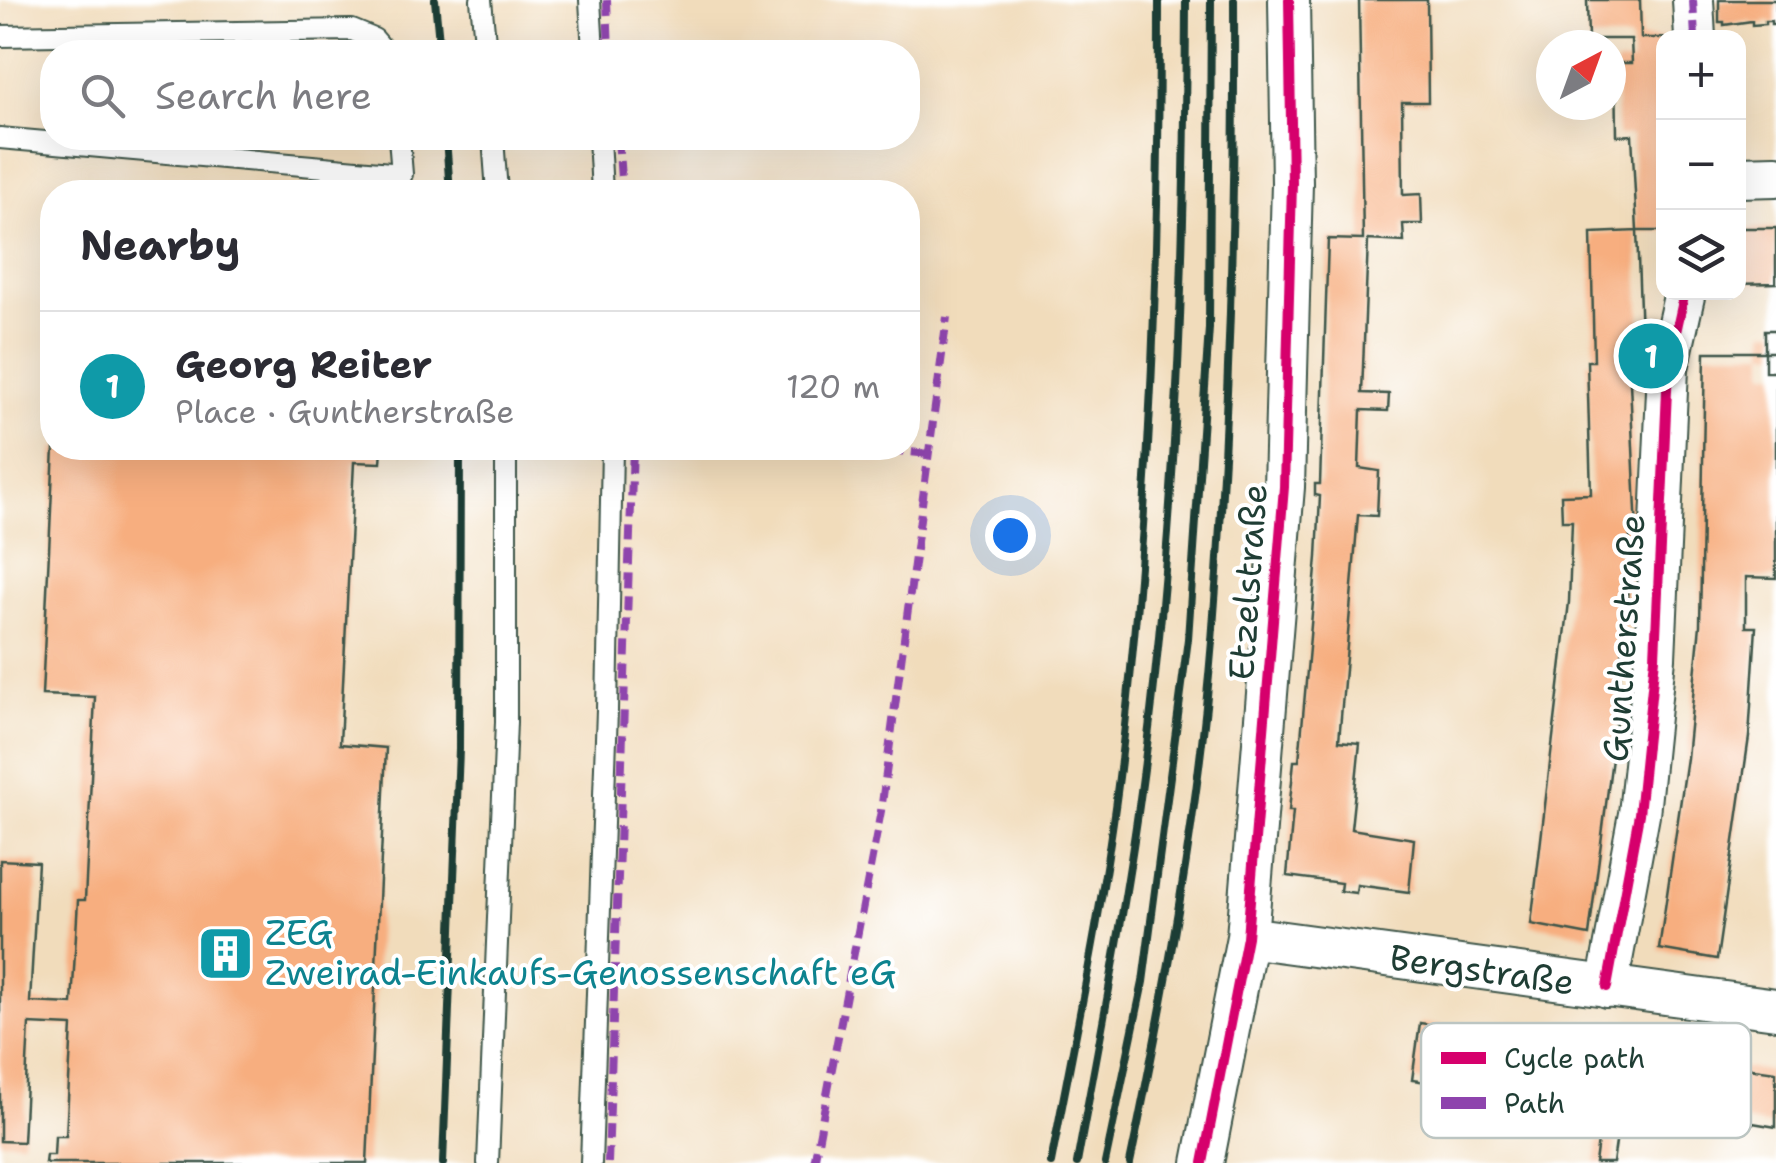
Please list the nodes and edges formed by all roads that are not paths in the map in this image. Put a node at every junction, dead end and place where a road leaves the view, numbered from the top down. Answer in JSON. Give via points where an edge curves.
{"nodes":[{"id":1,"x":481,"y":0,"type":"edge"},
{"id":2,"x":590,"y":0,"type":"edge"},
{"id":3,"x":1289,"y":0,"type":"edge"},
{"id":4,"x":1693,"y":0,"type":"edge"},
{"id":5,"x":1695,"y":30,"type":"edge"},
{"id":6,"x":0,"y":36,"type":"edge"},
{"id":7,"x":375,"y":40,"type":"edge"},
{"id":8,"x":485,"y":40,"type":"edge"},
{"id":9,"x":592,"y":40,"type":"edge"},
{"id":10,"x":0,"y":138,"type":"edge"},
{"id":11,"x":40,"y":142,"type":"edge"},
{"id":12,"x":134,"y":150,"type":"edge"},
{"id":13,"x":400,"y":150,"type":"edge"},
{"id":14,"x":494,"y":150,"type":"edge"},
{"id":15,"x":600,"y":150,"type":"edge"},
{"id":16,"x":1776,"y":176,"type":"edge"},
{"id":17,"x":1746,"y":177,"type":"edge"},
{"id":18,"x":496,"y":180,"type":"edge"},
{"id":19,"x":601,"y":180,"type":"edge"},
{"id":20,"x":1682,"y":300,"type":"edge"},
{"id":21,"x":506,"y":460,"type":"edge"},
{"id":22,"x":612,"y":460,"type":"edge"},
{"id":23,"x":1248,"y":938,"type":"junction"},
{"id":24,"x":1607,"y":987,"type":"junction"},
{"id":25,"x":1776,"y":1010,"type":"edge"},
{"id":26,"x":488,"y":1163,"type":"edge"},
{"id":27,"x":590,"y":1163,"type":"edge"},
{"id":28,"x":1203,"y":1163,"type":"edge"}],
"edges":[{"from":1,"to":8,"type":"lane"},
{"from":2,"to":9,"type":"lane"},
{"from":3,"to":23,"type":"street","name":"Etzelstraße","via":[[1284,487]]},
{"from":4,"to":5,"type":"street"},
{"from":6,"to":7,"type":"lane","via":[[352,30]]},
{"from":10,"to":11,"type":"lane"},
{"from":12,"to":13,"type":"lane","via":[[402,174]]},
{"from":14,"to":18,"type":"lane"},
{"from":15,"to":19,"type":"lane"},
{"from":16,"to":17,"type":"street"},
{"from":20,"to":24,"type":"street","name":"Guntherstraße","via":[[1668,368],[1655,658],[1640,814]]},
{"from":21,"to":26,"type":"lane","via":[[506,722]]},
{"from":22,"to":27,"type":"lane"},
{"from":23,"to":24,"type":"street","name":"Bergstraße"},
{"from":23,"to":28,"type":"street","name":"Etzelstraße"},
{"from":24,"to":25,"type":"street","name":"Bergstraße"}]}
